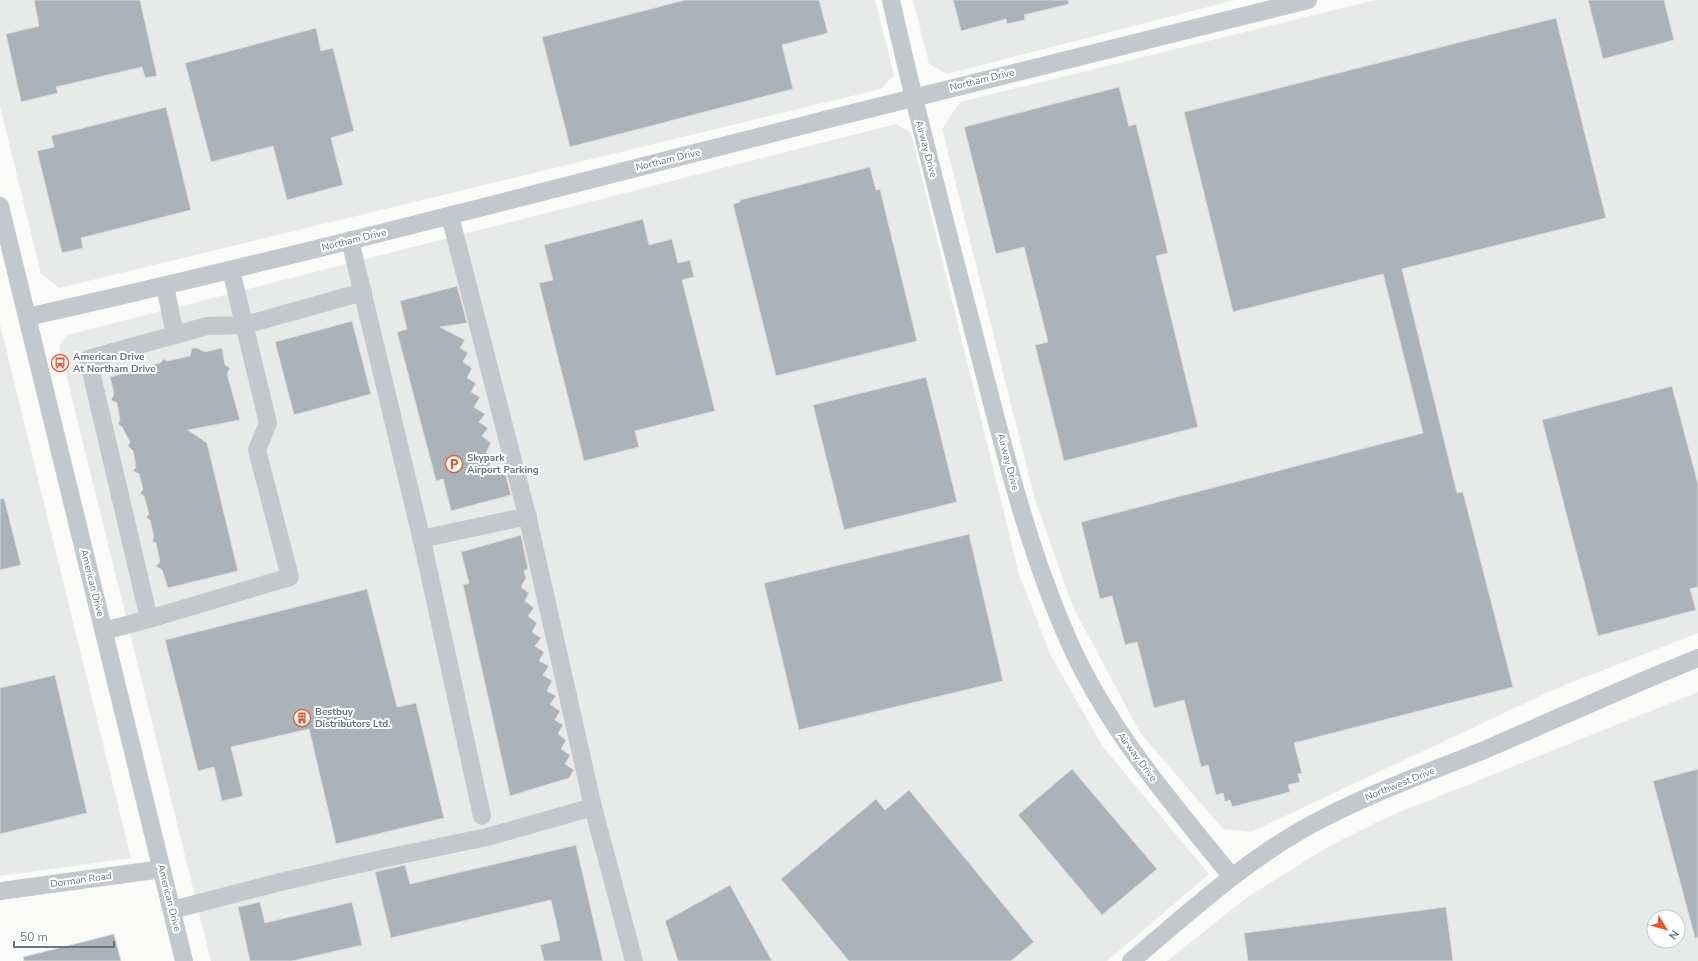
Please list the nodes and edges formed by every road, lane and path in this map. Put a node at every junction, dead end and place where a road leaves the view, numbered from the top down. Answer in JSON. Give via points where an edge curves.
{"nodes":[{"id":1,"x":891,"y":0,"type":"edge"},
{"id":2,"x":1308,"y":0,"type":"edge"},
{"id":3,"x":912,"y":98,"type":"junction"},
{"id":4,"x":0,"y":206,"type":"edge"},
{"id":5,"x":450,"y":216,"type":"junction"},
{"id":6,"x":350,"y":240,"type":"junction"},
{"id":7,"x":231,"y":270,"type":"junction"},
{"id":8,"x":165,"y":286,"type":"junction"},
{"id":9,"x":363,"y":292,"type":"junction"},
{"id":10,"x":27,"y":317,"type":"junction"},
{"id":11,"x":245,"y":325,"type":"junction"},
{"id":12,"x":175,"y":335,"type":"junction"},
{"id":13,"x":528,"y":516,"type":"junction"},
{"id":14,"x":421,"y":539,"type":"junction"},
{"id":15,"x":148,"y":619,"type":"junction"},
{"id":16,"x":104,"y":631,"type":"junction"},
{"id":17,"x":1698,"y":658,"type":"edge"},
{"id":18,"x":593,"y":808,"type":"junction"},
{"id":19,"x":482,"y":816,"type":"dead end"},
{"id":20,"x":162,"y":869,"type":"junction"},
{"id":21,"x":1232,"y":877,"type":"junction"},
{"id":22,"x":0,"y":891,"type":"edge"},
{"id":23,"x":172,"y":910,"type":"junction"},
{"id":24,"x":184,"y":961,"type":"edge"},
{"id":25,"x":634,"y":961,"type":"edge"},
{"id":26,"x":1131,"y":961,"type":"edge"}],
"edges":[{"from":1,"to":3,"type":"street","name":"Airway Drive"},
{"from":2,"to":3,"type":"street","name":"Northam Drive"},
{"from":3,"to":5,"type":"street","name":"Northam Drive"},
{"from":3,"to":21,"type":"street","name":"Airway Drive","via":[[1020,509],[1071,647],[1111,721],[1141,763]]},
{"from":4,"to":10,"type":"street","name":"American Drive"},
{"from":5,"to":6,"type":"street","name":"Northam Drive"},
{"from":5,"to":13,"type":"street"},
{"from":6,"to":7,"type":"street","name":"Northam Drive"},
{"from":6,"to":9,"type":"street"},
{"from":7,"to":8,"type":"street","name":"Northam Drive"},
{"from":7,"to":11,"type":"street"},
{"from":8,"to":10,"type":"street","name":"Northam Drive"},
{"from":8,"to":12,"type":"street"},
{"from":9,"to":11,"type":"street"},
{"from":9,"to":14,"type":"street"},
{"from":10,"to":16,"type":"street","name":"American Drive"},
{"from":11,"to":12,"type":"street","via":[[207,326]]},
{"from":11,"to":15,"type":"street","via":[[268,424],[257,450],[290,577]]},
{"from":12,"to":15,"type":"street","via":[[88,358]]},
{"from":13,"to":14,"type":"street"},
{"from":13,"to":18,"type":"street"},
{"from":14,"to":19,"type":"street"},
{"from":15,"to":16,"type":"street"},
{"from":16,"to":20,"type":"street","name":"American Drive"},
{"from":17,"to":21,"type":"street","name":"Northwest Drive","via":[[1354,802],[1262,854]]},
{"from":18,"to":23,"type":"street","via":[[487,837],[280,882]]},
{"from":18,"to":25,"type":"street"},
{"from":20,"to":22,"type":"street","name":"Dorman Road"},
{"from":20,"to":23,"type":"street","name":"American Drive"},
{"from":21,"to":26,"type":"street","name":"Northwest Drive"},
{"from":23,"to":24,"type":"street","name":"American Drive"}]}
